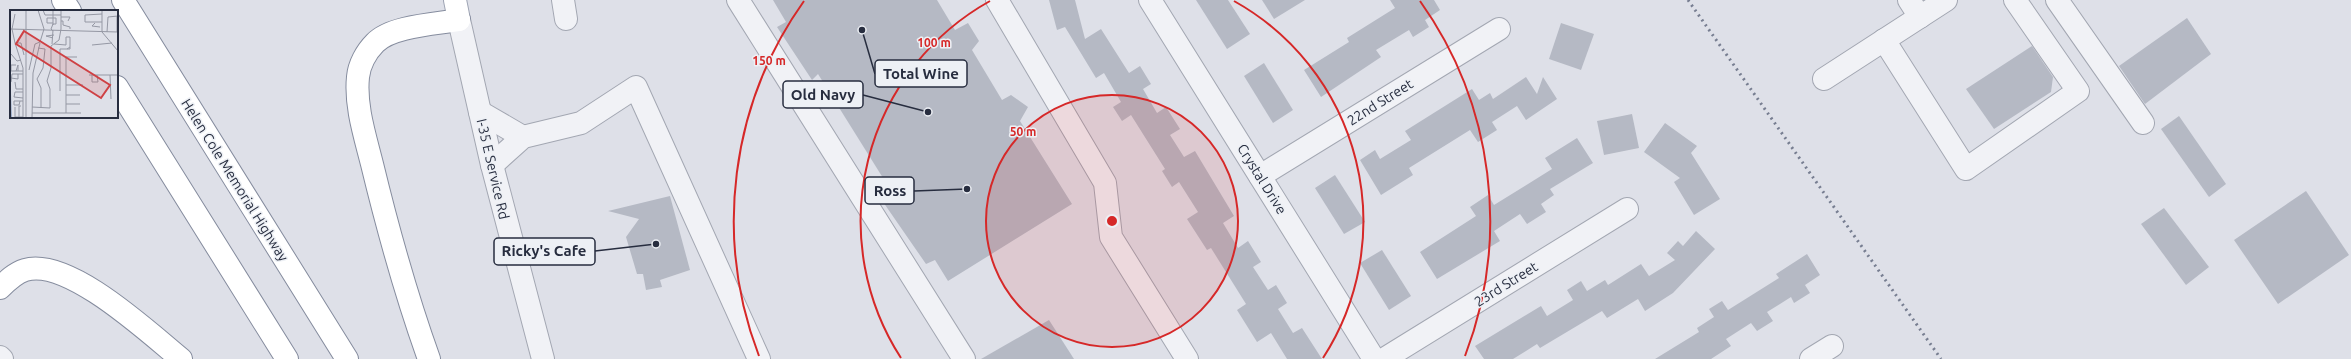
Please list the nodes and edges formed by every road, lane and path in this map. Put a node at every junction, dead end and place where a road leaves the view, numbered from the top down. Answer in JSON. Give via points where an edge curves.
{"nodes":[{"id":1,"x":63,"y":0,"type":"edge"},
{"id":2,"x":123,"y":0,"type":"edge"},
{"id":3,"x":738,"y":0,"type":"edge"},
{"id":4,"x":997,"y":0,"type":"edge"},
{"id":5,"x":1150,"y":0,"type":"edge"},
{"id":6,"x":1946,"y":0,"type":"edge"},
{"id":7,"x":2015,"y":0,"type":"edge"},
{"id":8,"x":2057,"y":0,"type":"edge"},
{"id":9,"x":1915,"y":8,"type":"edge"},
{"id":10,"x":69,"y":10,"type":"edge"},
{"id":11,"x":457,"y":10,"type":"edge"},
{"id":12,"x":1500,"y":29,"type":"dead end"},
{"id":13,"x":1884,"y":40,"type":"junction"},
{"id":14,"x":1824,"y":79,"type":"dead end"},
{"id":15,"x":118,"y":89,"type":"edge"},
{"id":16,"x":480,"y":112,"type":"junction"},
{"id":17,"x":2143,"y":123,"type":"dead end"},
{"id":18,"x":522,"y":136,"type":"junction"},
{"id":19,"x":492,"y":165,"type":"junction"},
{"id":20,"x":1260,"y":176,"type":"junction"},
{"id":21,"x":1627,"y":209,"type":"dead end"},
{"id":22,"x":0,"y":288,"type":"edge"},
{"id":23,"x":1832,"y":346,"type":"dead end"},
{"id":24,"x":180,"y":359,"type":"edge"},
{"id":25,"x":287,"y":359,"type":"edge"},
{"id":26,"x":347,"y":359,"type":"edge"},
{"id":27,"x":429,"y":359,"type":"edge"},
{"id":28,"x":543,"y":359,"type":"edge"},
{"id":29,"x":759,"y":359,"type":"edge"},
{"id":30,"x":964,"y":359,"type":"edge"},
{"id":31,"x":1187,"y":359,"type":"edge"},
{"id":32,"x":1374,"y":359,"type":"edge"},
{"id":33,"x":1384,"y":359,"type":"edge"},
{"id":34,"x":1811,"y":359,"type":"edge"}],
"edges":[{"from":1,"to":10,"type":"highway"},
{"from":2,"to":26,"type":"highway","name":"Helen Cole Memorial Highway"},
{"from":3,"to":30,"type":"street"},
{"from":4,"to":31,"type":"street","via":[[1105,183],[1111,237]]},
{"from":5,"to":20,"type":"street","name":"Crystal Drive"},
{"from":6,"to":9,"type":"street"},
{"from":7,"to":13,"type":"street","via":[[2078,91],[1966,169]]},
{"from":8,"to":17,"type":"street"},
{"from":9,"to":13,"type":"street"},
{"from":11,"to":16,"type":"street","name":"I-35 E Service Rd"},
{"from":11,"to":27,"type":"highway","via":[[386,34],[367,52],[358,77],[361,118],[382,208],[408,300]]},
{"from":12,"to":20,"type":"street","name":"22nd Street"},
{"from":13,"to":14,"type":"street"},
{"from":15,"to":25,"type":"highway"},
{"from":16,"to":18,"type":"street"},
{"from":16,"to":19,"type":"street","name":"I-35 E Service Rd"},
{"from":18,"to":19,"type":"street"},
{"from":18,"to":29,"type":"street","via":[[581,123],[636,87]]},
{"from":19,"to":28,"type":"street","name":"I-35 E Service Rd"},
{"from":20,"to":32,"type":"street","name":"Crystal Drive"},
{"from":21,"to":33,"type":"street","name":"23rd Street"},
{"from":22,"to":24,"type":"highway","via":[[10,278],[25,270],[38,268],[57,271],[78,280],[98,294]]},
{"from":23,"to":34,"type":"street"}]}
